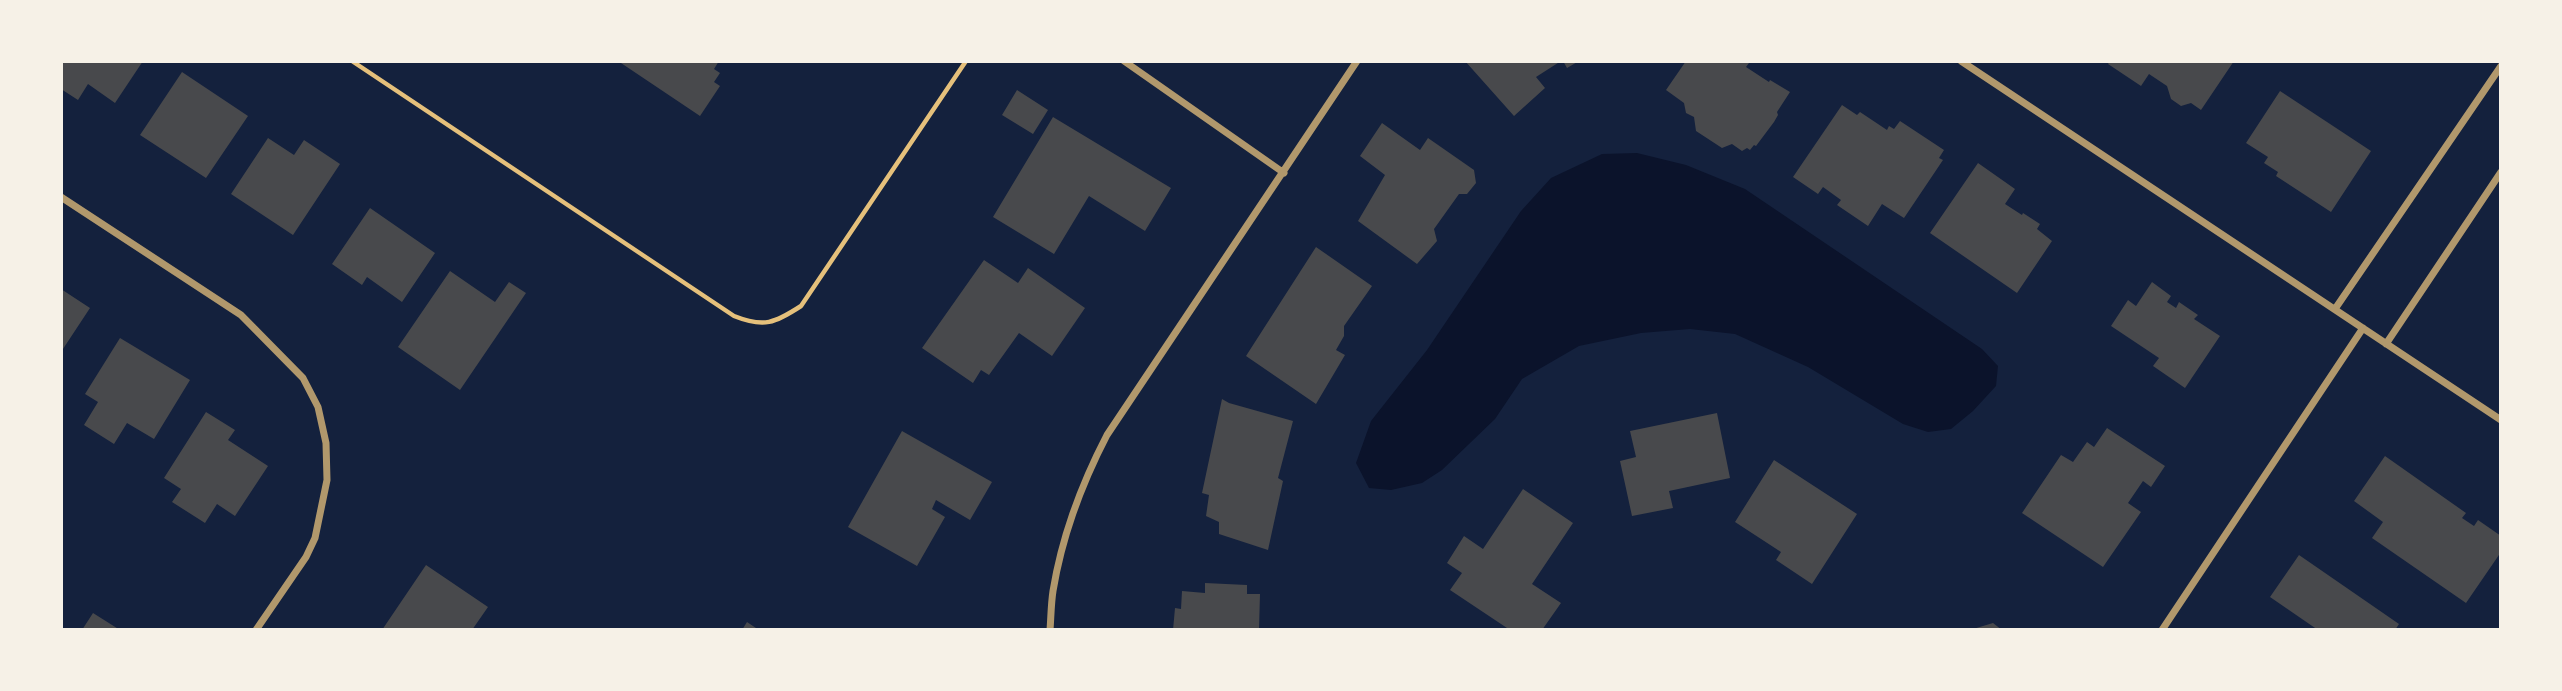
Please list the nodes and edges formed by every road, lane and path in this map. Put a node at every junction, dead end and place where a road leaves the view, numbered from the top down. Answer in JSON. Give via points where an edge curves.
{"nodes":[{"id":1,"x":352,"y":61,"type":"edge"},
{"id":2,"x":966,"y":61,"type":"edge"},
{"id":3,"x":1124,"y":61,"type":"edge"},
{"id":4,"x":1357,"y":61,"type":"edge"},
{"id":5,"x":1961,"y":61,"type":"edge"},
{"id":6,"x":2501,"y":66,"type":"edge"},
{"id":7,"x":2501,"y":172,"type":"edge"},
{"id":8,"x":1284,"y":173,"type":"junction"},
{"id":9,"x":61,"y":197,"type":"edge"},
{"id":10,"x":2335,"y":309,"type":"junction"},
{"id":11,"x":2363,"y":328,"type":"junction"},
{"id":12,"x":2386,"y":344,"type":"junction"},
{"id":13,"x":2501,"y":419,"type":"edge"},
{"id":14,"x":256,"y":630,"type":"edge"},
{"id":15,"x":1049,"y":630,"type":"edge"},
{"id":16,"x":2162,"y":630,"type":"edge"}],
"edges":[{"from":1,"to":2,"type":"path","via":[[748,322],[777,322],[801,306]]},
{"from":3,"to":8,"type":"street"},
{"from":4,"to":8,"type":"street"},
{"from":5,"to":10,"type":"street"},
{"from":6,"to":10,"type":"street"},
{"from":7,"to":12,"type":"street"},
{"from":8,"to":15,"type":"street","via":[[1117,417],[1096,456],[1062,545]]},
{"from":9,"to":14,"type":"street","via":[[241,315],[303,378],[318,407],[326,443],[327,480],[315,538]]},
{"from":10,"to":11,"type":"street"},
{"from":11,"to":12,"type":"street"},
{"from":11,"to":16,"type":"street"},
{"from":12,"to":13,"type":"street"}]}
